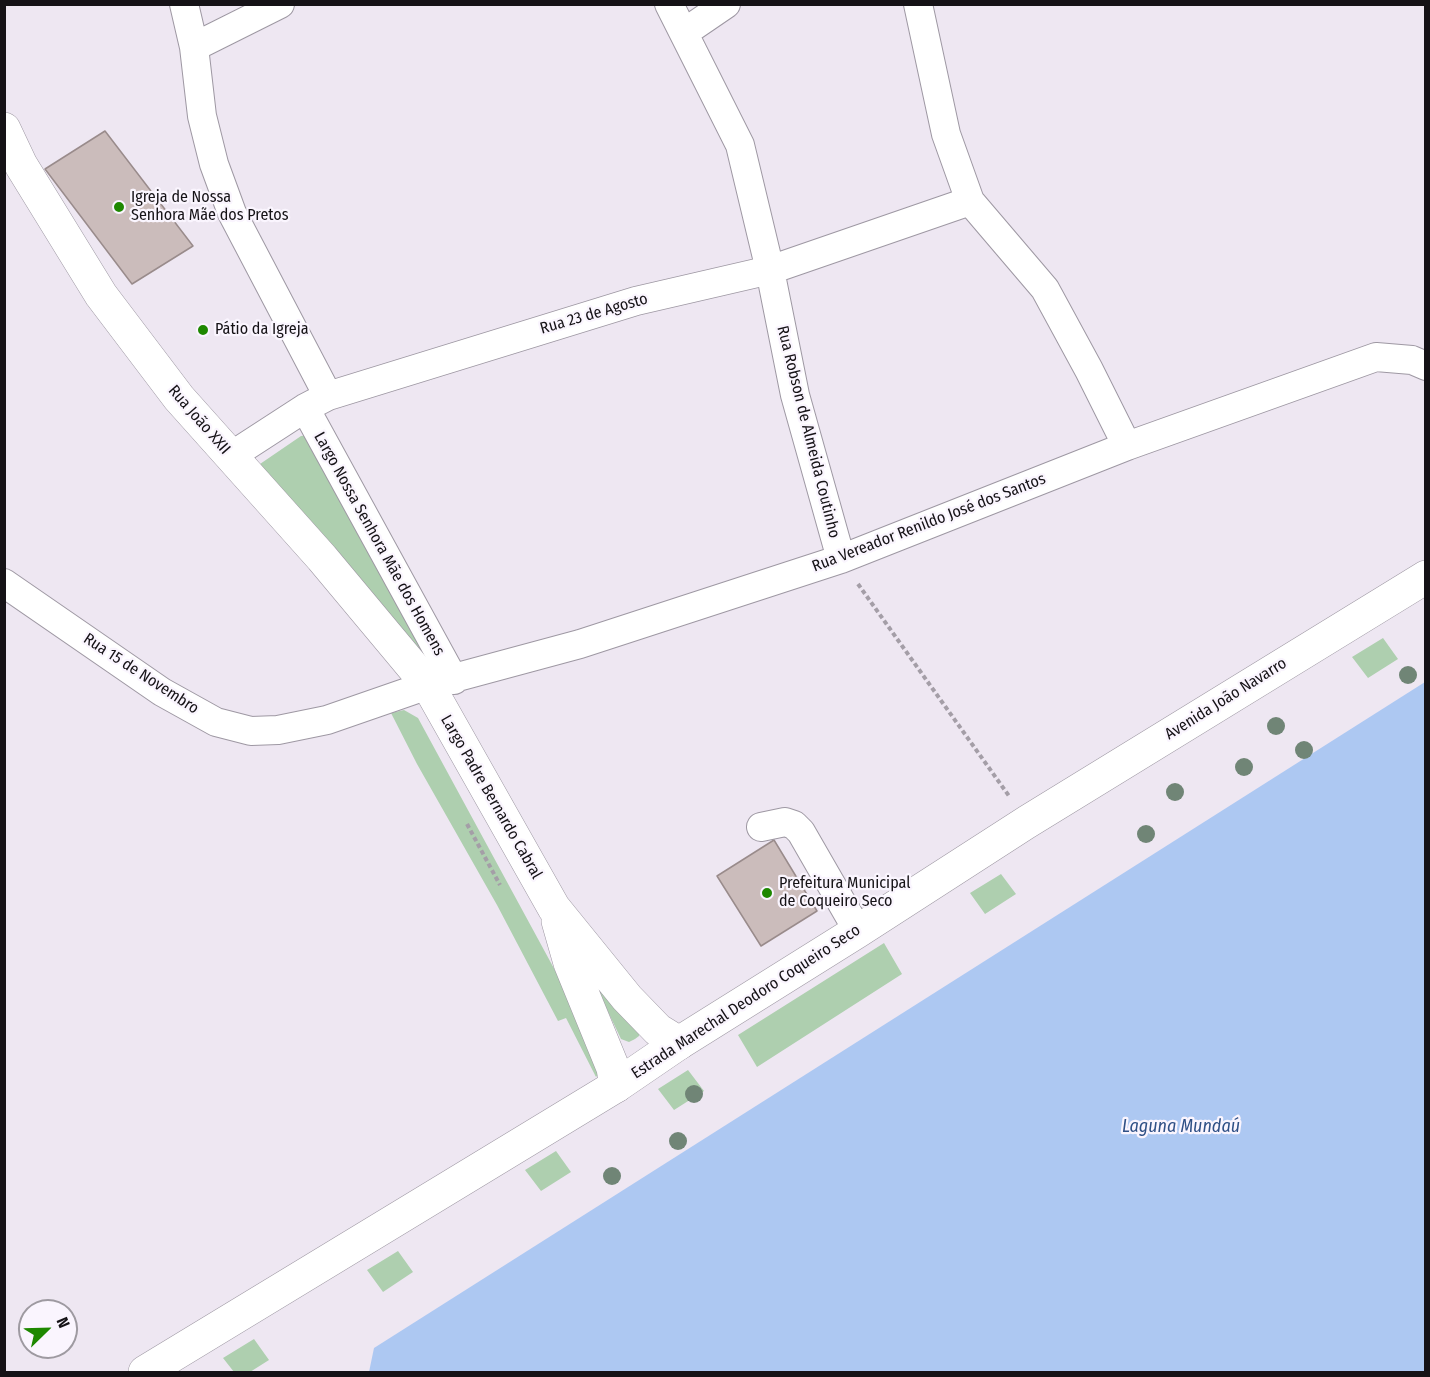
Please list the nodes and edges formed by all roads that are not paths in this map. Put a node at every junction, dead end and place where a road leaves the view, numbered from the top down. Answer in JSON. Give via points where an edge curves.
{"nodes":[{"id":1,"x":184,"y":4,"type":"edge"},
{"id":2,"x":280,"y":4,"type":"edge"},
{"id":3,"x":669,"y":4,"type":"edge"},
{"id":4,"x":726,"y":4,"type":"edge"},
{"id":5,"x":918,"y":4,"type":"edge"},
{"id":6,"x":685,"y":32,"type":"junction"},
{"id":7,"x":194,"y":47,"type":"junction"},
{"id":8,"x":4,"y":129,"type":"edge"},
{"id":9,"x":970,"y":201,"type":"junction"},
{"id":10,"x":770,"y":270,"type":"junction"},
{"id":11,"x":1425,"y":366,"type":"edge"},
{"id":12,"x":316,"y":402,"type":"junction"},
{"id":13,"x":1127,"y":446,"type":"junction"},
{"id":14,"x":231,"y":456,"type":"junction"},
{"id":15,"x":841,"y":559,"type":"junction"},
{"id":16,"x":1425,"y":577,"type":"edge"},
{"id":17,"x":4,"y":583,"type":"edge"},
{"id":18,"x":441,"y":683,"type":"junction"},
{"id":19,"x":1027,"y":822,"type":"joint"},
{"id":20,"x":761,"y":827,"type":"dead end"},
{"id":21,"x":554,"y":908,"type":"junction"},
{"id":22,"x":858,"y":931,"type":"junction"},
{"id":23,"x":679,"y":1043,"type":"junction"},
{"id":24,"x":616,"y":1086,"type":"junction"},
{"id":25,"x":144,"y":1372,"type":"edge"}],
"edges":[{"from":1,"to":7,"type":"street","name":"Largo Nossa Senhora Mãe dos Homens"},
{"from":2,"to":7,"type":"street"},
{"from":3,"to":6,"type":"street","name":"Rua Robson de Almeida Coutinho"},
{"from":4,"to":6,"type":"street"},
{"from":5,"to":9,"type":"street","via":[[946,134]]},
{"from":6,"to":10,"type":"street","name":"Rua Robson de Almeida Coutinho","via":[[740,146]]},
{"from":7,"to":12,"type":"street","name":"Largo Nossa Senhora Mãe dos Homens","via":[[202,116],[214,164]]},
{"from":8,"to":14,"type":"street","name":"Rua João XXII","via":[[21,165],[101,295],[178,398]]},
{"from":9,"to":10,"type":"street","name":"Rua 23 de Agosto"},
{"from":9,"to":13,"type":"street","via":[[1046,289]]},
{"from":10,"to":12,"type":"street","name":"Rua 23 de Agosto","via":[[636,301]]},
{"from":10,"to":15,"type":"street","name":"Rua Robson de Almeida Coutinho","via":[[795,395]]},
{"from":11,"to":13,"type":"street","name":"Rua Vereador Renildo José dos Santos","via":[[1412,360],[1376,357]]},
{"from":12,"to":14,"type":"street","name":"Rua 23 de Agosto"},
{"from":12,"to":18,"type":"street","name":"Largo Nossa Senhora Mãe dos Homens"},
{"from":13,"to":15,"type":"street","name":"Rua Vereador Renildo José dos Santos"},
{"from":14,"to":18,"type":"street","name":"Rua João XXII","via":[[329,567]]},
{"from":15,"to":18,"type":"street","name":"Rua Vereador Renildo José dos Santos","via":[[590,641]]},
{"from":16,"to":19,"type":"street","name":"Avenida João Navarro"},
{"from":17,"to":18,"type":"street","name":"Rua 15 de Novembro","via":[[162,692],[216,722],[251,731],[327,720]]},
{"from":18,"to":21,"type":"street","name":"Largo Padre Bernardo Cabral"},
{"from":19,"to":22,"type":"street","name":"Estrada Marechal Deodoro Coqueiro Seco"},
{"from":20,"to":22,"type":"street","via":[[785,822],[801,832]]},
{"from":21,"to":23,"type":"street","name":"Largo Padre Bernardo Cabral","via":[[642,1014]]},
{"from":21,"to":24,"type":"street","name":"Largo Padre Bernardo Cabral","via":[[570,963],[613,1068]]},
{"from":22,"to":23,"type":"street","name":"Estrada Marechal Deodoro Coqueiro Seco"},
{"from":23,"to":24,"type":"street","name":"Estrada Marechal Deodoro Coqueiro Seco"},
{"from":24,"to":25,"type":"street","name":"Estrada Marechal Deodoro Coqueiro Seco"}]}
